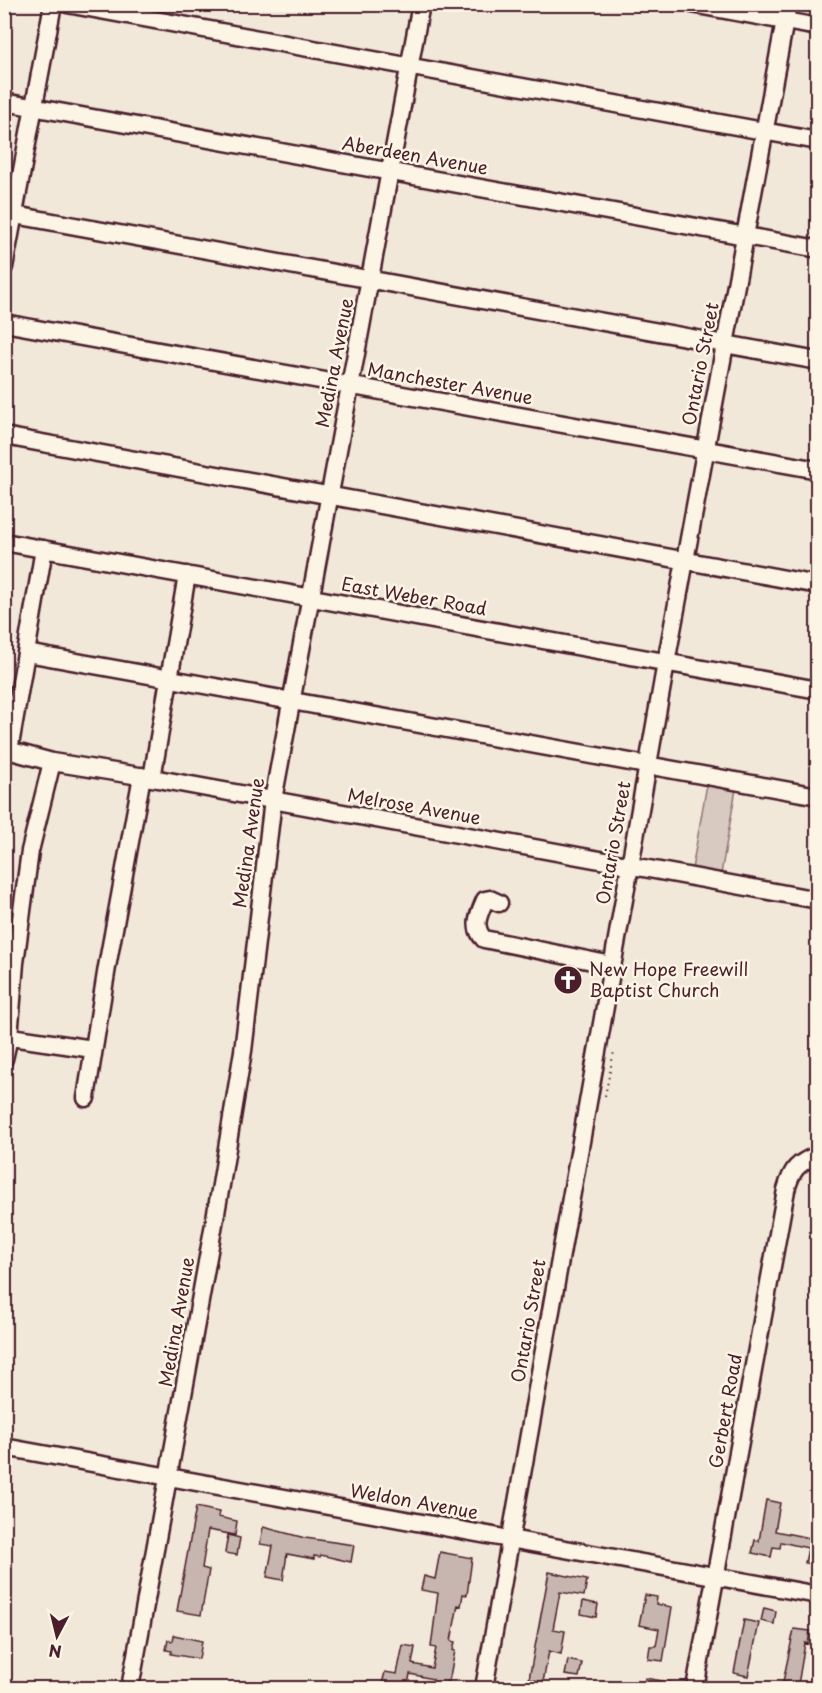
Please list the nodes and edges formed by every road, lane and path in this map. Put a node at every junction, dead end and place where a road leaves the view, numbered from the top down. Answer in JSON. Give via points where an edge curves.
{"nodes":[{"id":1,"x":53,"y":4,"type":"edge"},
{"id":2,"x":67,"y":4,"type":"edge"},
{"id":3,"x":422,"y":4,"type":"edge"},
{"id":4,"x":692,"y":4,"type":"edge"},
{"id":5,"x":786,"y":13,"type":"edge"},
{"id":6,"x":818,"y":27,"type":"edge"},
{"id":7,"x":410,"y":67,"type":"junction"},
{"id":8,"x":4,"y":102,"type":"edge"},
{"id":9,"x":34,"y":107,"type":"junction"},
{"id":10,"x":765,"y":131,"type":"junction"},
{"id":11,"x":818,"y":141,"type":"edge"},
{"id":12,"x":389,"y":171,"type":"junction"},
{"id":13,"x":10,"y":214,"type":"edge"},
{"id":14,"x":745,"y":236,"type":"junction"},
{"id":15,"x":818,"y":249,"type":"edge"},
{"id":16,"x":4,"y":267,"type":"edge"},
{"id":17,"x":370,"y":279,"type":"junction"},
{"id":18,"x":4,"y":322,"type":"edge"},
{"id":19,"x":725,"y":343,"type":"junction"},
{"id":20,"x":818,"y":361,"type":"edge"},
{"id":21,"x":350,"y":386,"type":"junction"},
{"id":22,"x":4,"y":436,"type":"edge"},
{"id":23,"x":705,"y":450,"type":"junction"},
{"id":24,"x":818,"y":470,"type":"edge"},
{"id":25,"x":330,"y":496,"type":"junction"},
{"id":26,"x":4,"y":542,"type":"edge"},
{"id":27,"x":44,"y":549,"type":"junction"},
{"id":28,"x":685,"y":560,"type":"junction"},
{"id":29,"x":187,"y":575,"type":"junction"},
{"id":30,"x":818,"y":585,"type":"edge"},
{"id":31,"x":311,"y":598,"type":"junction"},
{"id":32,"x":27,"y":653,"type":"junction"},
{"id":33,"x":666,"y":663,"type":"junction"},
{"id":34,"x":169,"y":679,"type":"junction"},
{"id":35,"x":818,"y":690,"type":"edge"},
{"id":36,"x":291,"y":701,"type":"junction"},
{"id":37,"x":7,"y":750,"type":"edge"},
{"id":38,"x":52,"y":762,"type":"junction"},
{"id":39,"x":647,"y":765,"type":"junction"},
{"id":40,"x":147,"y":777,"type":"junction"},
{"id":41,"x":818,"y":796,"type":"edge"},
{"id":42,"x":273,"y":801,"type":"junction"},
{"id":43,"x":630,"y":865,"type":"junction"},
{"id":44,"x":818,"y":900,"type":"edge"},
{"id":45,"x":499,"y":903,"type":"dead end"},
{"id":46,"x":612,"y":965,"type":"junction"},
{"id":47,"x":7,"y":1036,"type":"edge"},
{"id":48,"x":93,"y":1049,"type":"junction"},
{"id":49,"x":4,"y":1059,"type":"edge"},
{"id":50,"x":86,"y":1098,"type":"dead end"},
{"id":51,"x":818,"y":1155,"type":"edge"},
{"id":52,"x":4,"y":1447,"type":"edge"},
{"id":53,"x":169,"y":1477,"type":"junction"},
{"id":54,"x":510,"y":1539,"type":"junction"},
{"id":55,"x":716,"y":1576,"type":"junction"},
{"id":56,"x":818,"y":1595,"type":"edge"},
{"id":57,"x":130,"y":1689,"type":"edge"},
{"id":58,"x":483,"y":1689,"type":"edge"},
{"id":59,"x":695,"y":1689,"type":"edge"}],
"edges":[{"from":1,"to":9,"type":"street"},
{"from":2,"to":7,"type":"street"},
{"from":3,"to":7,"type":"street","name":"Medina Avenue"},
{"from":4,"to":5,"type":"street"},
{"from":5,"to":6,"type":"street"},
{"from":5,"to":10,"type":"street","name":"Ontario Street"},
{"from":7,"to":10,"type":"street"},
{"from":7,"to":12,"type":"street","name":"Medina Avenue"},
{"from":8,"to":9,"type":"street","name":"Aberdeen Avenue"},
{"from":9,"to":12,"type":"street","name":"Aberdeen Avenue"},
{"from":9,"to":13,"type":"street"},
{"from":10,"to":11,"type":"street"},
{"from":10,"to":14,"type":"street","name":"Ontario Street"},
{"from":12,"to":14,"type":"street","name":"Aberdeen Avenue"},
{"from":12,"to":17,"type":"street","name":"Medina Avenue"},
{"from":13,"to":16,"type":"street"},
{"from":13,"to":17,"type":"street"},
{"from":14,"to":15,"type":"street","name":"Aberdeen Avenue"},
{"from":14,"to":19,"type":"street","name":"Ontario Street"},
{"from":17,"to":19,"type":"street"},
{"from":17,"to":21,"type":"street","name":"Medina Avenue"},
{"from":18,"to":21,"type":"street","name":"Manchester Avenue"},
{"from":19,"to":20,"type":"street"},
{"from":19,"to":23,"type":"street","name":"Ontario Street"},
{"from":21,"to":23,"type":"street","name":"Manchester Avenue"},
{"from":21,"to":25,"type":"street","name":"Medina Avenue"},
{"from":22,"to":25,"type":"street"},
{"from":23,"to":24,"type":"street","name":"Manchester Avenue"},
{"from":23,"to":28,"type":"street","name":"Ontario Street"},
{"from":25,"to":28,"type":"street"},
{"from":25,"to":31,"type":"street","name":"Medina Avenue"},
{"from":26,"to":27,"type":"street","name":"East Weber Road"},
{"from":27,"to":29,"type":"street","name":"East Weber Road"},
{"from":27,"to":32,"type":"street"},
{"from":28,"to":30,"type":"street"},
{"from":28,"to":33,"type":"street","name":"Ontario Street"},
{"from":29,"to":31,"type":"street","name":"East Weber Road"},
{"from":29,"to":34,"type":"street"},
{"from":31,"to":33,"type":"street","name":"East Weber Road"},
{"from":31,"to":36,"type":"street","name":"Medina Avenue"},
{"from":32,"to":34,"type":"street"},
{"from":32,"to":37,"type":"street"},
{"from":33,"to":35,"type":"street","name":"East Weber Road"},
{"from":33,"to":39,"type":"street","name":"Ontario Street"},
{"from":34,"to":36,"type":"street"},
{"from":34,"to":40,"type":"street"},
{"from":36,"to":39,"type":"street"},
{"from":36,"to":42,"type":"street","name":"Medina Avenue"},
{"from":37,"to":38,"type":"street","name":"Melrose Avenue"},
{"from":38,"to":40,"type":"street","name":"Melrose Avenue"},
{"from":38,"to":47,"type":"street","via":[[30,851]]},
{"from":39,"to":41,"type":"street"},
{"from":39,"to":43,"type":"street","name":"Ontario Street"},
{"from":40,"to":42,"type":"street","name":"Melrose Avenue"},
{"from":40,"to":48,"type":"street"},
{"from":42,"to":43,"type":"street","name":"Melrose Avenue"},
{"from":42,"to":53,"type":"street","name":"Medina Avenue","via":[[243,1051]]},
{"from":43,"to":44,"type":"street","name":"Melrose Avenue"},
{"from":43,"to":46,"type":"street","name":"Ontario Street"},
{"from":45,"to":46,"type":"street","via":[[485,900],[478,914],[476,925],[484,939]]},
{"from":46,"to":54,"type":"street","name":"Ontario Street"},
{"from":47,"to":48,"type":"street"},
{"from":47,"to":49,"type":"street"},
{"from":48,"to":50,"type":"street"},
{"from":51,"to":55,"type":"street","name":"Gerbert Road","via":[[802,1160],[791,1173],[786,1190]]},
{"from":52,"to":53,"type":"street","name":"Weldon Avenue"},
{"from":53,"to":54,"type":"street","name":"Weldon Avenue"},
{"from":53,"to":57,"type":"street","name":"Medina Avenue"},
{"from":54,"to":55,"type":"street","name":"Weldon Avenue"},
{"from":54,"to":58,"type":"street","name":"Ontario Street"},
{"from":55,"to":56,"type":"street","name":"Weldon Avenue"},
{"from":55,"to":59,"type":"street","name":"Gerbert Road"}]}
